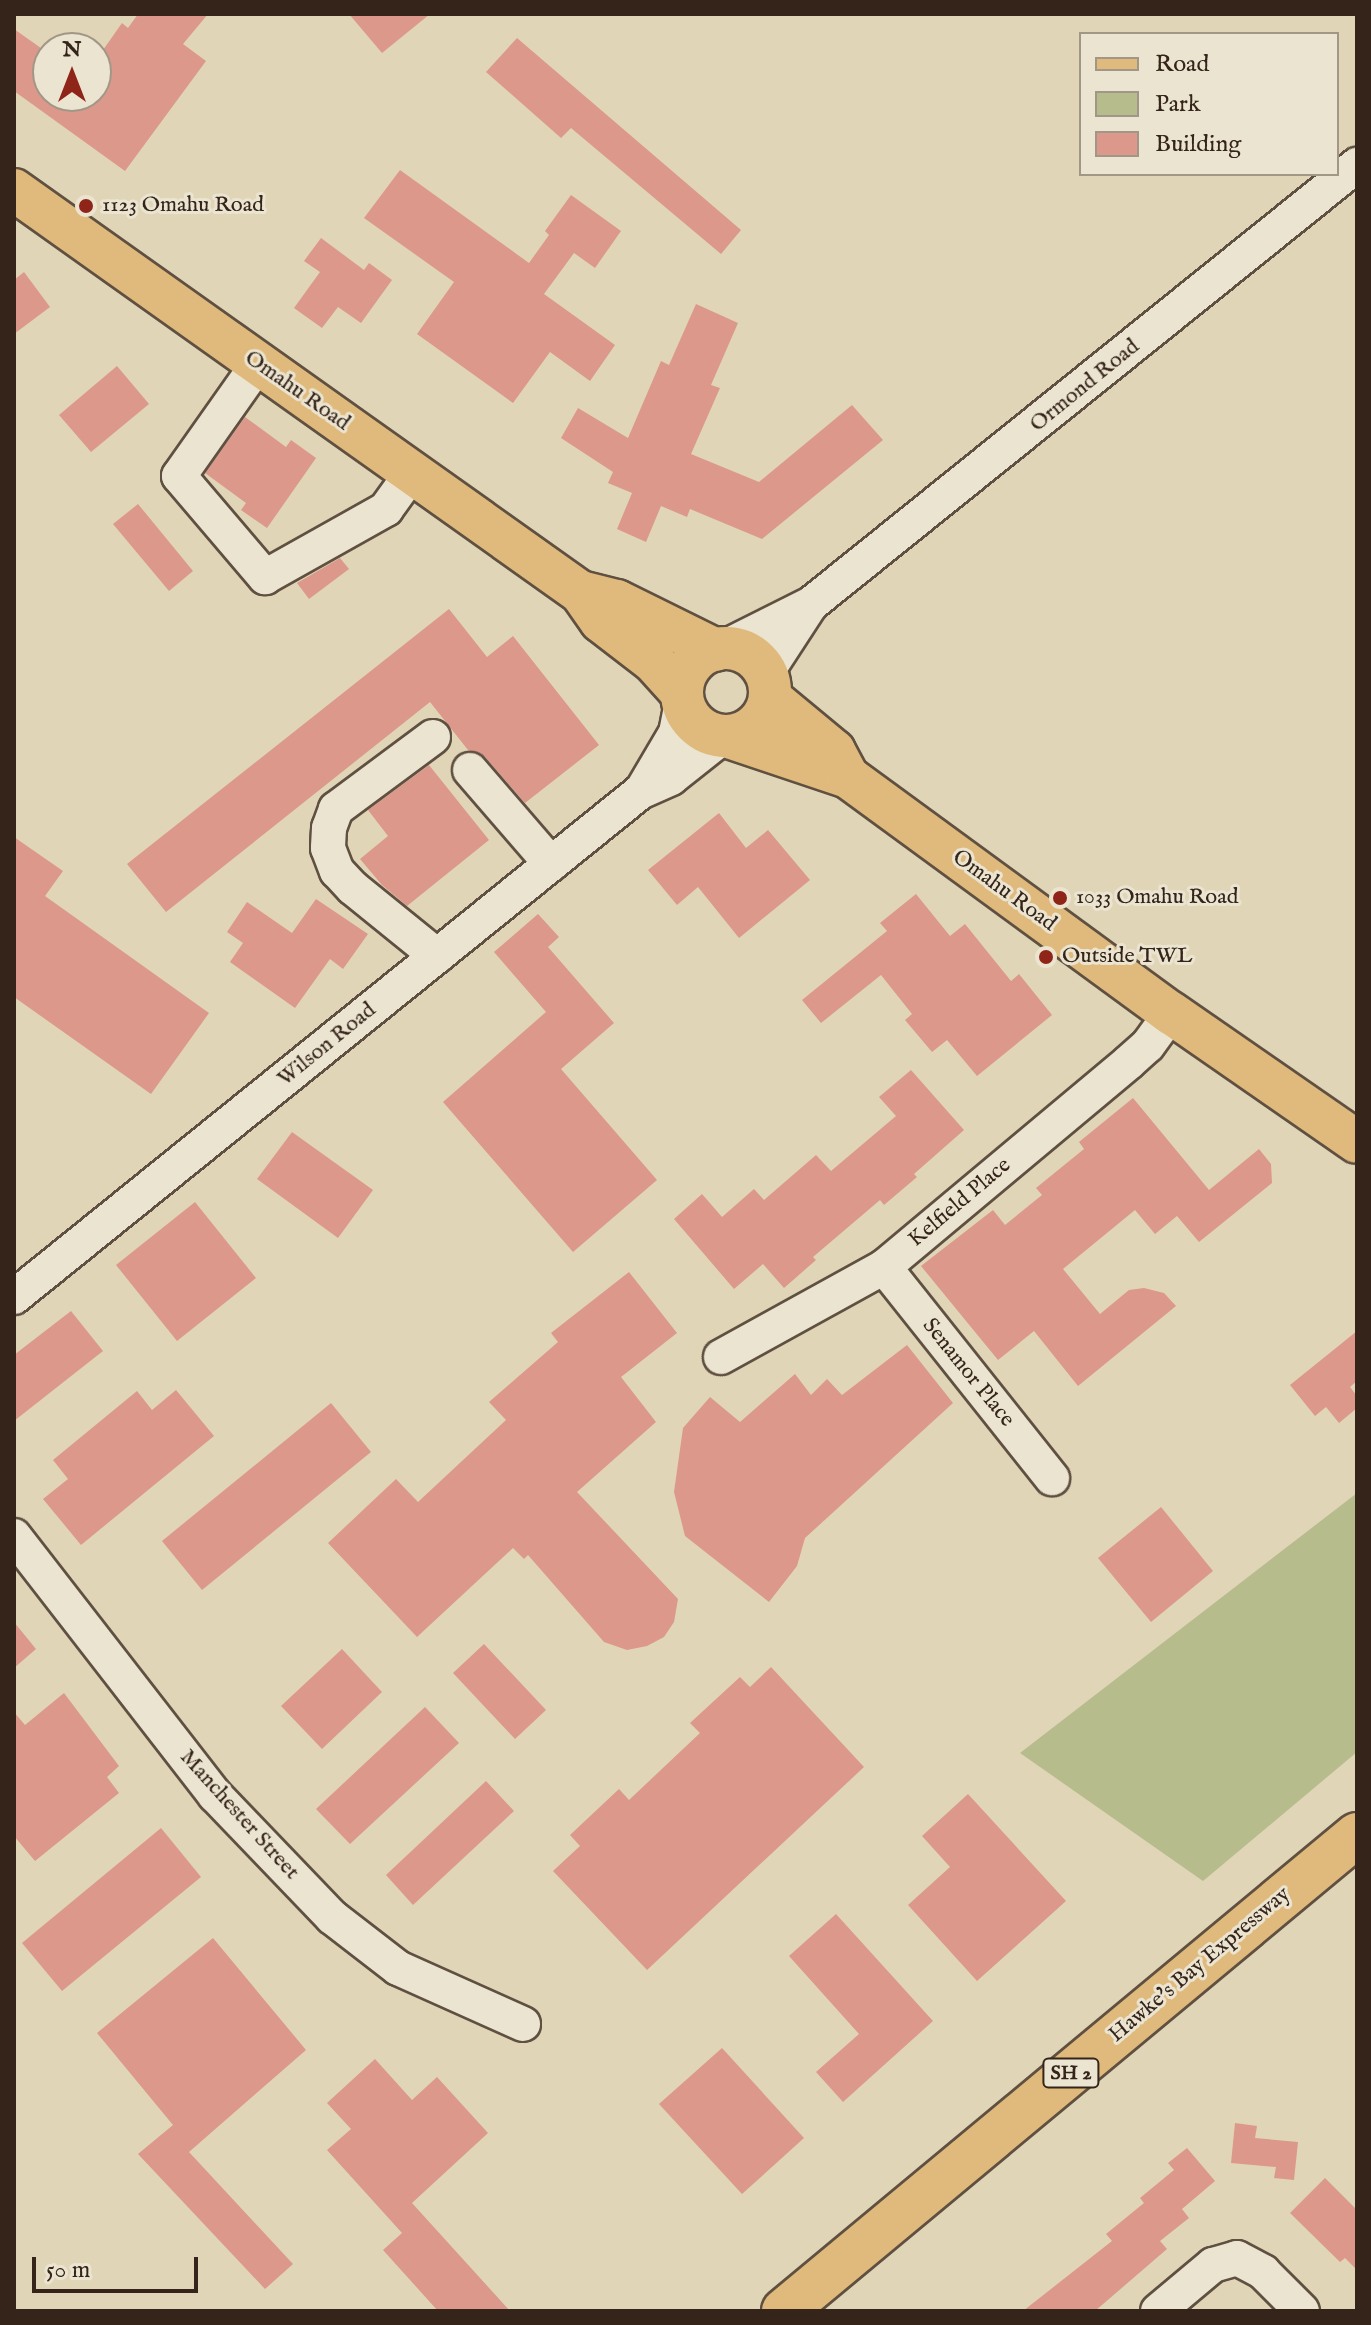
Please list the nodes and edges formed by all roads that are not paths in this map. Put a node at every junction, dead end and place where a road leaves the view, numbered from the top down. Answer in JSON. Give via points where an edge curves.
{"nodes":[{"id":1,"x":1357,"y":165,"type":"edge"},
{"id":2,"x":14,"y":190,"type":"edge"},
{"id":3,"x":258,"y":364,"type":"junction"},
{"id":4,"x":412,"y":473,"type":"junction"},
{"id":5,"x":580,"y":592,"type":"junction"},
{"id":6,"x":811,"y":604,"type":"junction"},
{"id":7,"x":718,"y":649,"type":"junction"},
{"id":8,"x":768,"y":686,"type":"junction"},
{"id":9,"x":682,"y":695,"type":"junction"},
{"id":10,"x":725,"y":736,"type":"junction"},
{"id":11,"x":433,"y":737,"type":"dead end"},
{"id":12,"x":470,"y":770,"type":"dead end"},
{"id":13,"x":848,"y":777,"type":"junction"},
{"id":14,"x":640,"y":792,"type":"junction"},
{"id":15,"x":551,"y":864,"type":"junction"},
{"id":16,"x":437,"y":956,"type":"junction"},
{"id":17,"x":1171,"y":1013,"type":"junction"},
{"id":18,"x":1357,"y":1142,"type":"edge"},
{"id":19,"x":884,"y":1267,"type":"junction"},
{"id":20,"x":14,"y":1297,"type":"edge"},
{"id":21,"x":721,"y":1357,"type":"dead end"},
{"id":22,"x":1052,"y":1478,"type":"dead end"},
{"id":23,"x":14,"y":1536,"type":"edge"},
{"id":24,"x":1357,"y":1835,"type":"edge"},
{"id":25,"x":1357,"y":1862,"type":"edge"},
{"id":26,"x":523,"y":2024,"type":"dead end"},
{"id":27,"x":784,"y":2311,"type":"edge"},
{"id":28,"x":818,"y":2311,"type":"edge"},
{"id":29,"x":1158,"y":2311,"type":"edge"},
{"id":30,"x":1302,"y":2311,"type":"edge"}],
"edges":[{"from":1,"to":6,"type":"street","name":"Ormond Road"},
{"from":2,"to":3,"type":"main road","name":"Omahu Road"},
{"from":3,"to":4,"type":"main road","name":"Omahu Road"},
{"from":3,"to":4,"type":"street","via":[[179,476],[265,577],[386,509]]},
{"from":4,"to":5,"type":"main road","name":"Omahu Road"},
{"from":5,"to":7,"type":"main road","name":"Omahu Road","via":[[617,601]]},
{"from":5,"to":9,"type":"main road","name":"Omahu Road","via":[[601,621],[653,661]]},
{"from":6,"to":7,"type":"street","name":"Ormond Road"},
{"from":6,"to":8,"type":"street","name":"Ormond Road"},
{"from":7,"to":8,"type":"main road","via":[[748,654]]},
{"from":7,"to":9,"type":"main road","via":[[692,665]]},
{"from":8,"to":10,"type":"main road","via":[[766,711],[750,729]]},
{"from":8,"to":13,"type":"main road","name":"Omahu Road","via":[[783,713],[834,751]]},
{"from":9,"to":10,"type":"main road","via":[[692,720]]},
{"from":9,"to":14,"type":"street","name":"Wilson Road","via":[[676,733]]},
{"from":10,"to":13,"type":"main road","name":"Omahu Road"},
{"from":10,"to":14,"type":"street","name":"Wilson Road","via":[[671,778]]},
{"from":11,"to":16,"type":"street","via":[[336,809],[328,848],[337,871],[353,888]]},
{"from":12,"to":15,"type":"street"},
{"from":13,"to":17,"type":"main road","name":"Omahu Road"},
{"from":14,"to":15,"type":"street","name":"Wilson Road"},
{"from":15,"to":16,"type":"street","name":"Wilson Road"},
{"from":16,"to":20,"type":"street","name":"Wilson Road"},
{"from":17,"to":18,"type":"main road","name":"Omahu Road"},
{"from":17,"to":19,"type":"street","name":"Kelfield Place","via":[[1129,1062]]},
{"from":19,"to":21,"type":"street","name":"Kelfield Place"},
{"from":19,"to":22,"type":"street","name":"Senamor Place"},
{"from":23,"to":26,"type":"street","name":"Manchester Street","via":[[215,1795],[332,1917],[398,1968]]},
{"from":24,"to":27,"type":"highway","name":"Hawke's Bay Expressway","number":"SH 2"},
{"from":25,"to":28,"type":"highway","name":"Hawke's Bay Expressway","number":"SH 2"},
{"from":29,"to":30,"type":"street","via":[[1213,2265],[1237,2258],[1263,2272]]}]}
